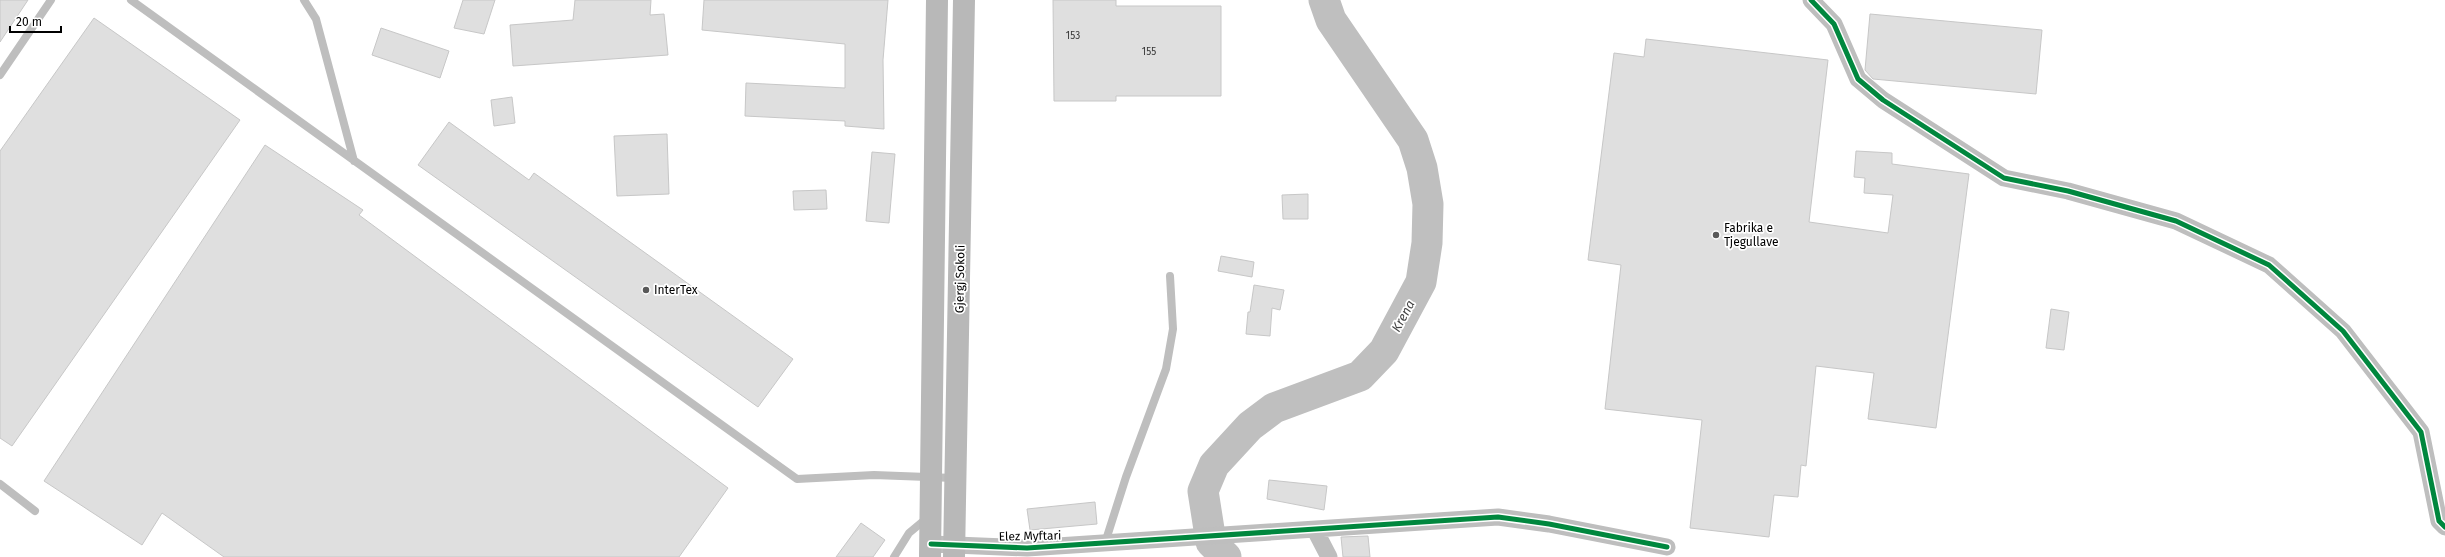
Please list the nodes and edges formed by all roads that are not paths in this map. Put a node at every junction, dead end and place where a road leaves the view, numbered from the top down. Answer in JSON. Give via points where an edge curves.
{"nodes":[{"id":1,"x":51,"y":0,"type":"edge"},
{"id":2,"x":131,"y":0,"type":"edge"},
{"id":3,"x":304,"y":0,"type":"edge"},
{"id":4,"x":937,"y":0,"type":"edge"},
{"id":5,"x":964,"y":0,"type":"edge"},
{"id":6,"x":1811,"y":0,"type":"edge"},
{"id":7,"x":0,"y":75,"type":"edge"},
{"id":8,"x":354,"y":161,"type":"junction"},
{"id":9,"x":1170,"y":276,"type":"dead end"},
{"id":10,"x":932,"y":476,"type":"junction"},
{"id":11,"x":957,"y":479,"type":"junction"},
{"id":12,"x":0,"y":484,"type":"edge"},
{"id":13,"x":35,"y":511,"type":"dead end"},
{"id":14,"x":931,"y":515,"type":"junction"},
{"id":15,"x":2445,"y":527,"type":"edge"},
{"id":16,"x":1315,"y":530,"type":"junction"},
{"id":17,"x":1668,"y":547,"type":"dead end"},
{"id":18,"x":1107,"y":550,"type":"edge"},
{"id":19,"x":930,"y":551,"type":"edge"},
{"id":20,"x":954,"y":551,"type":"edge"},
{"id":21,"x":894,"y":557,"type":"edge"},
{"id":22,"x":1329,"y":557,"type":"edge"}],
"edges":[{"from":1,"to":7,"type":"lane"},
{"from":2,"to":8,"type":"lane"},
{"from":3,"to":8,"type":"lane","via":[[316,19]]},
{"from":4,"to":10,"type":"main road"},
{"from":5,"to":11,"type":"main road","name":"Gjergj Sokoli"},
{"from":6,"to":15,"type":"street","via":[[1834,24],[1858,79],[1883,100],[2004,178],[2068,191],[2176,222],[2269,265],[2343,330],[2421,432],[2438,521]]},
{"from":8,"to":10,"type":"lane","via":[[797,479],[874,474]]},
{"from":9,"to":18,"type":"lane","via":[[1173,329],[1166,369],[1126,477]]},
{"from":10,"to":11,"type":"lane"},
{"from":10,"to":14,"type":"main road"},
{"from":11,"to":20,"type":"main road","name":"Gjergj Sokoli"},
{"from":12,"to":13,"type":"lane"},
{"from":14,"to":19,"type":"main road"},
{"from":14,"to":21,"type":"lane","via":[[909,533]]},
{"from":16,"to":17,"type":"street","via":[[1498,517]]},
{"from":16,"to":18,"type":"street","name":"Elez Myftari","via":[[1130,542]]},
{"from":16,"to":22,"type":"street"},
{"from":18,"to":20,"type":"street","name":"Elez Myftari","via":[[1027,548]]},
{"from":19,"to":20,"type":"street","name":"Elez Myftari"}]}
